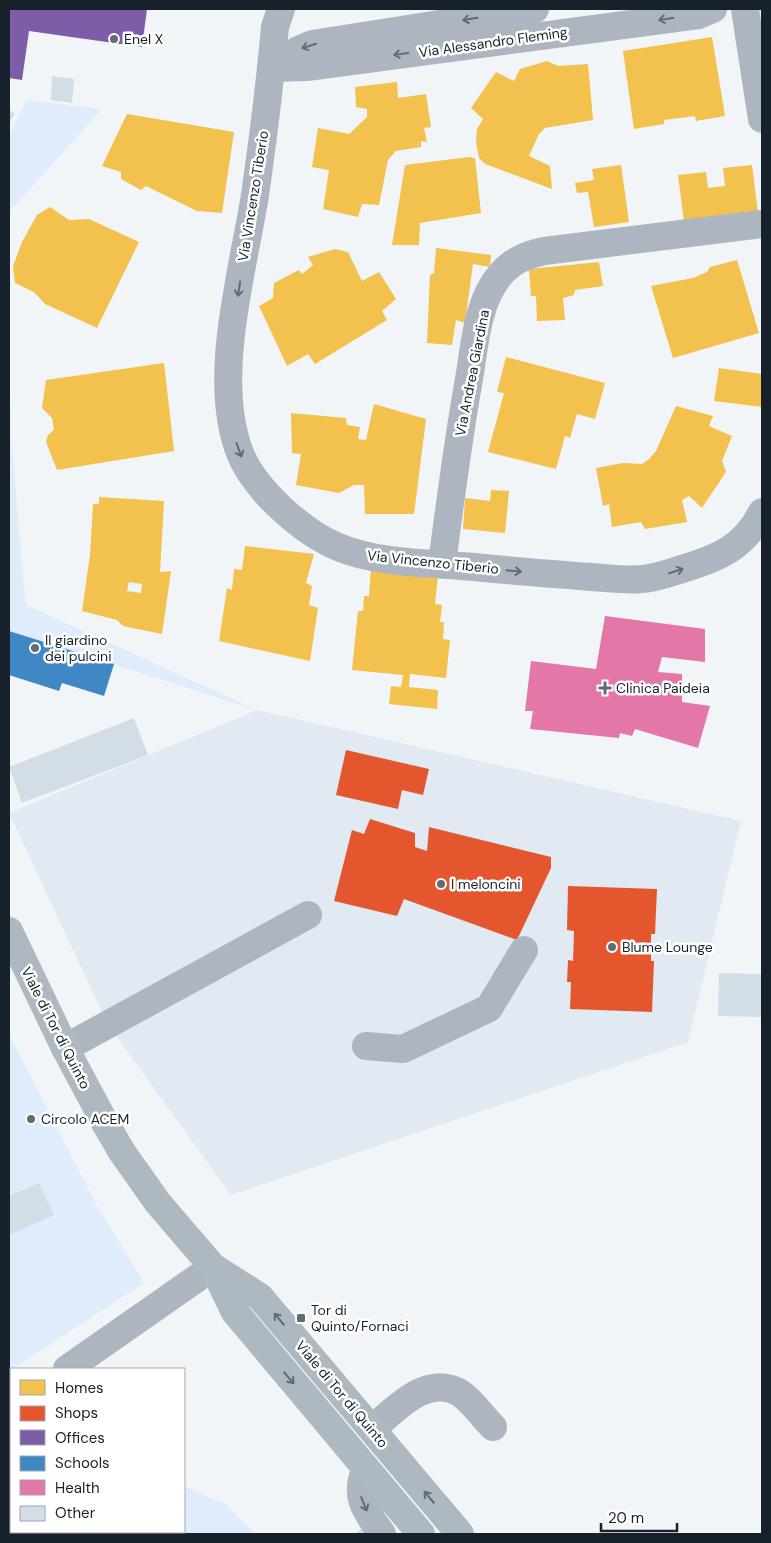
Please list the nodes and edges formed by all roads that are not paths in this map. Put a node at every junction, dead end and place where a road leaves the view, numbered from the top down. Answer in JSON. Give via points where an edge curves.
{"nodes":[{"id":1,"x":281,"y":9,"type":"edge"},
{"id":2,"x":535,"y":9,"type":"edge"},
{"id":3,"x":713,"y":9,"type":"edge"},
{"id":4,"x":745,"y":9,"type":"edge"},
{"id":5,"x":271,"y":68,"type":"junction"},
{"id":6,"x":762,"y":119,"type":"edge"},
{"id":7,"x":762,"y":224,"type":"edge"},
{"id":8,"x":762,"y":512,"type":"edge"},
{"id":9,"x":442,"y":564,"type":"junction"},
{"id":10,"x":308,"y":915,"type":"dead end"},
{"id":11,"x":11,"y":944,"type":"edge"},
{"id":12,"x":524,"y":950,"type":"dead end"},
{"id":13,"x":366,"y":1046,"type":"dead end"},
{"id":14,"x":66,"y":1048,"type":"junction"},
{"id":15,"x":213,"y":1266,"type":"junction"},
{"id":16,"x":68,"y":1368,"type":"edge"},
{"id":17,"x":493,"y":1427,"type":"dead end"},
{"id":18,"x":372,"y":1429,"type":"junction"},
{"id":19,"x":365,"y":1470,"type":"junction"},
{"id":20,"x":382,"y":1534,"type":"edge"},
{"id":21,"x":421,"y":1534,"type":"edge"},
{"id":22,"x":460,"y":1534,"type":"edge"}],
"edges":[{"from":1,"to":5,"type":"street","via":[[275,27]]},
{"from":2,"to":5,"type":"street","name":"Via Alessandro Fleming","one_way":true,"via":[[312,44]]},
{"from":3,"to":5,"type":"street","name":"Via Alessandro Fleming","one_way":true,"via":[[699,15],[307,67]]},
{"from":4,"to":6,"type":"street"},
{"from":5,"to":9,"type":"street","name":"Via Vincenzo Tiberio","one_way":true,"via":[[255,195],[230,348],[230,406],[239,450],[251,472],[285,511],[322,539],[349,551],[374,557]]},
{"from":7,"to":9,"type":"street","name":"Via Andrea Giardina","via":[[544,251],[521,258],[501,274],[481,314],[458,437]]},
{"from":9,"to":8,"type":"street","name":"Via Vincenzo Tiberio","one_way":true,"via":[[633,580],[650,578],[722,556],[749,532]]},
{"from":10,"to":14,"type":"street"},
{"from":11,"to":14,"type":"main road","name":"Viale di Tor di Quinto"},
{"from":12,"to":13,"type":"street","via":[[489,1008],[403,1050]]},
{"from":14,"to":15,"type":"main road","name":"Viale di Tor di Quinto","via":[[128,1160],[158,1203]]},
{"from":15,"to":16,"type":"street"},
{"from":18,"to":15,"type":"main road","name":"Viale di Tor di Quinto","one_way":true,"via":[[260,1297]]},
{"from":15,"to":19,"type":"main road","name":"Viale di Tor di Quinto","one_way":true,"via":[[235,1312]]},
{"from":17,"to":18,"type":"street","via":[[461,1393],[448,1388],[432,1388],[418,1392]]},
{"from":22,"to":18,"type":"main road","name":"Viale di Tor di Quinto","one_way":true},
{"from":19,"to":20,"type":"street","one_way":true,"via":[[360,1495],[365,1509]]},
{"from":19,"to":21,"type":"main road","name":"Viale di Tor di Quinto"}]}
